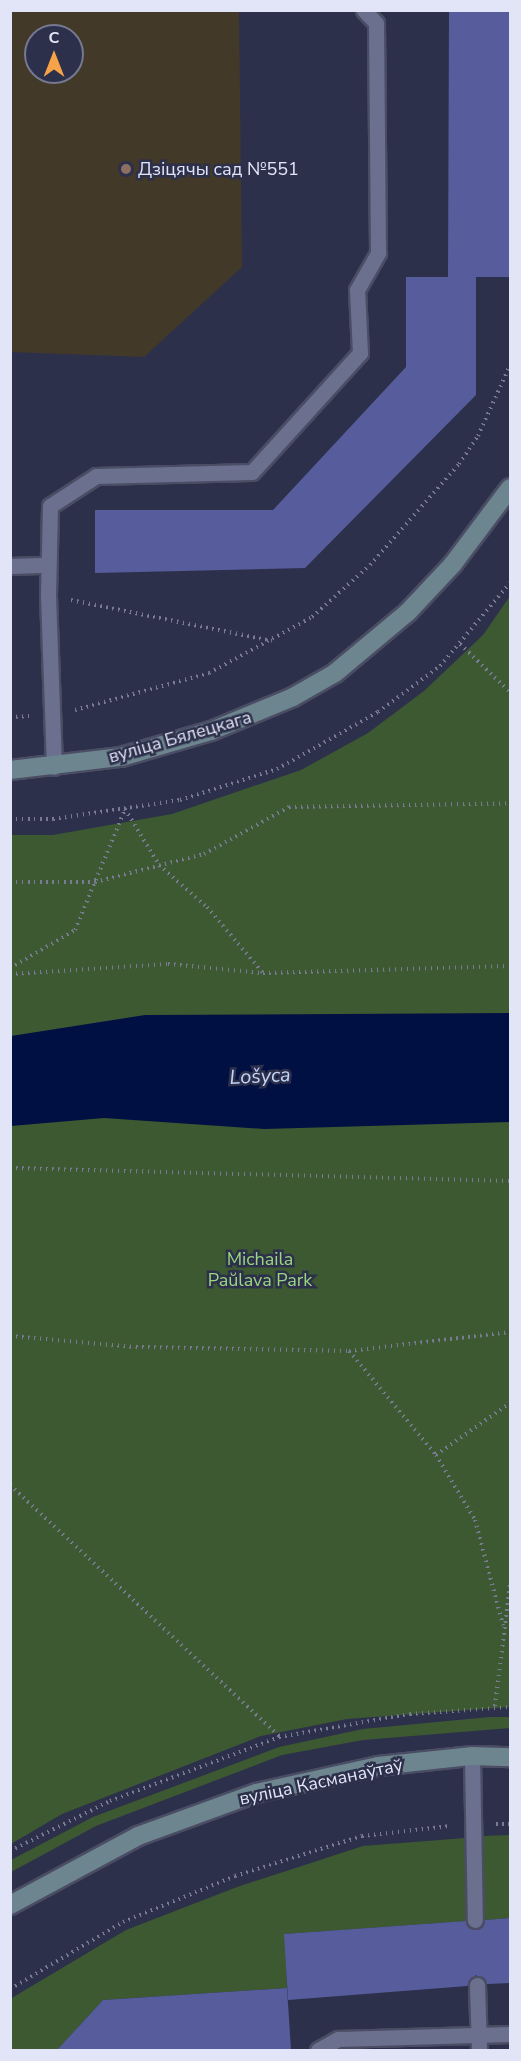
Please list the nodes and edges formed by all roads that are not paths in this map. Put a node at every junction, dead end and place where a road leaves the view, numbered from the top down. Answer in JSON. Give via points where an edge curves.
{"nodes":[{"id":1,"x":364,"y":10,"type":"edge"},
{"id":2,"x":510,"y":488,"type":"edge"},
{"id":3,"x":10,"y":566,"type":"edge"},
{"id":4,"x":48,"y":566,"type":"junction"},
{"id":5,"x":54,"y":766,"type":"junction"},
{"id":6,"x":10,"y":771,"type":"edge"},
{"id":7,"x":472,"y":1756,"type":"junction"},
{"id":8,"x":510,"y":1757,"type":"edge"},
{"id":9,"x":10,"y":1905,"type":"edge"},
{"id":10,"x":475,"y":1920,"type":"dead end"},
{"id":11,"x":477,"y":1985,"type":"dead end"},
{"id":12,"x":478,"y":2034,"type":"junction"},
{"id":13,"x":510,"y":2034,"type":"edge"},
{"id":14,"x":318,"y":2050,"type":"edge"},
{"id":15,"x":479,"y":2050,"type":"edge"}],
"edges":[{"from":1,"to":4,"type":"lane","via":[[376,23],[378,253],[357,290],[360,353],[252,472],[96,476],[50,506]]},
{"from":2,"to":5,"type":"street","name":"вуліца Бялецкага","via":[[453,564],[408,612],[335,673],[252,717],[211,731],[121,757]]},
{"from":3,"to":4,"type":"lane"},
{"from":4,"to":5,"type":"lane"},
{"from":5,"to":6,"type":"street","name":"вуліца Бялецкага"},
{"from":7,"to":8,"type":"street","name":"вуліца Касманаўтаў"},
{"from":7,"to":9,"type":"street","name":"вуліца Касманаўтаў","via":[[378,1767],[256,1793],[138,1836]]},
{"from":7,"to":10,"type":"lane"},
{"from":11,"to":12,"type":"lane"},
{"from":12,"to":13,"type":"lane"},
{"from":12,"to":14,"type":"lane","via":[[338,2039]]},
{"from":12,"to":15,"type":"lane"}]}
